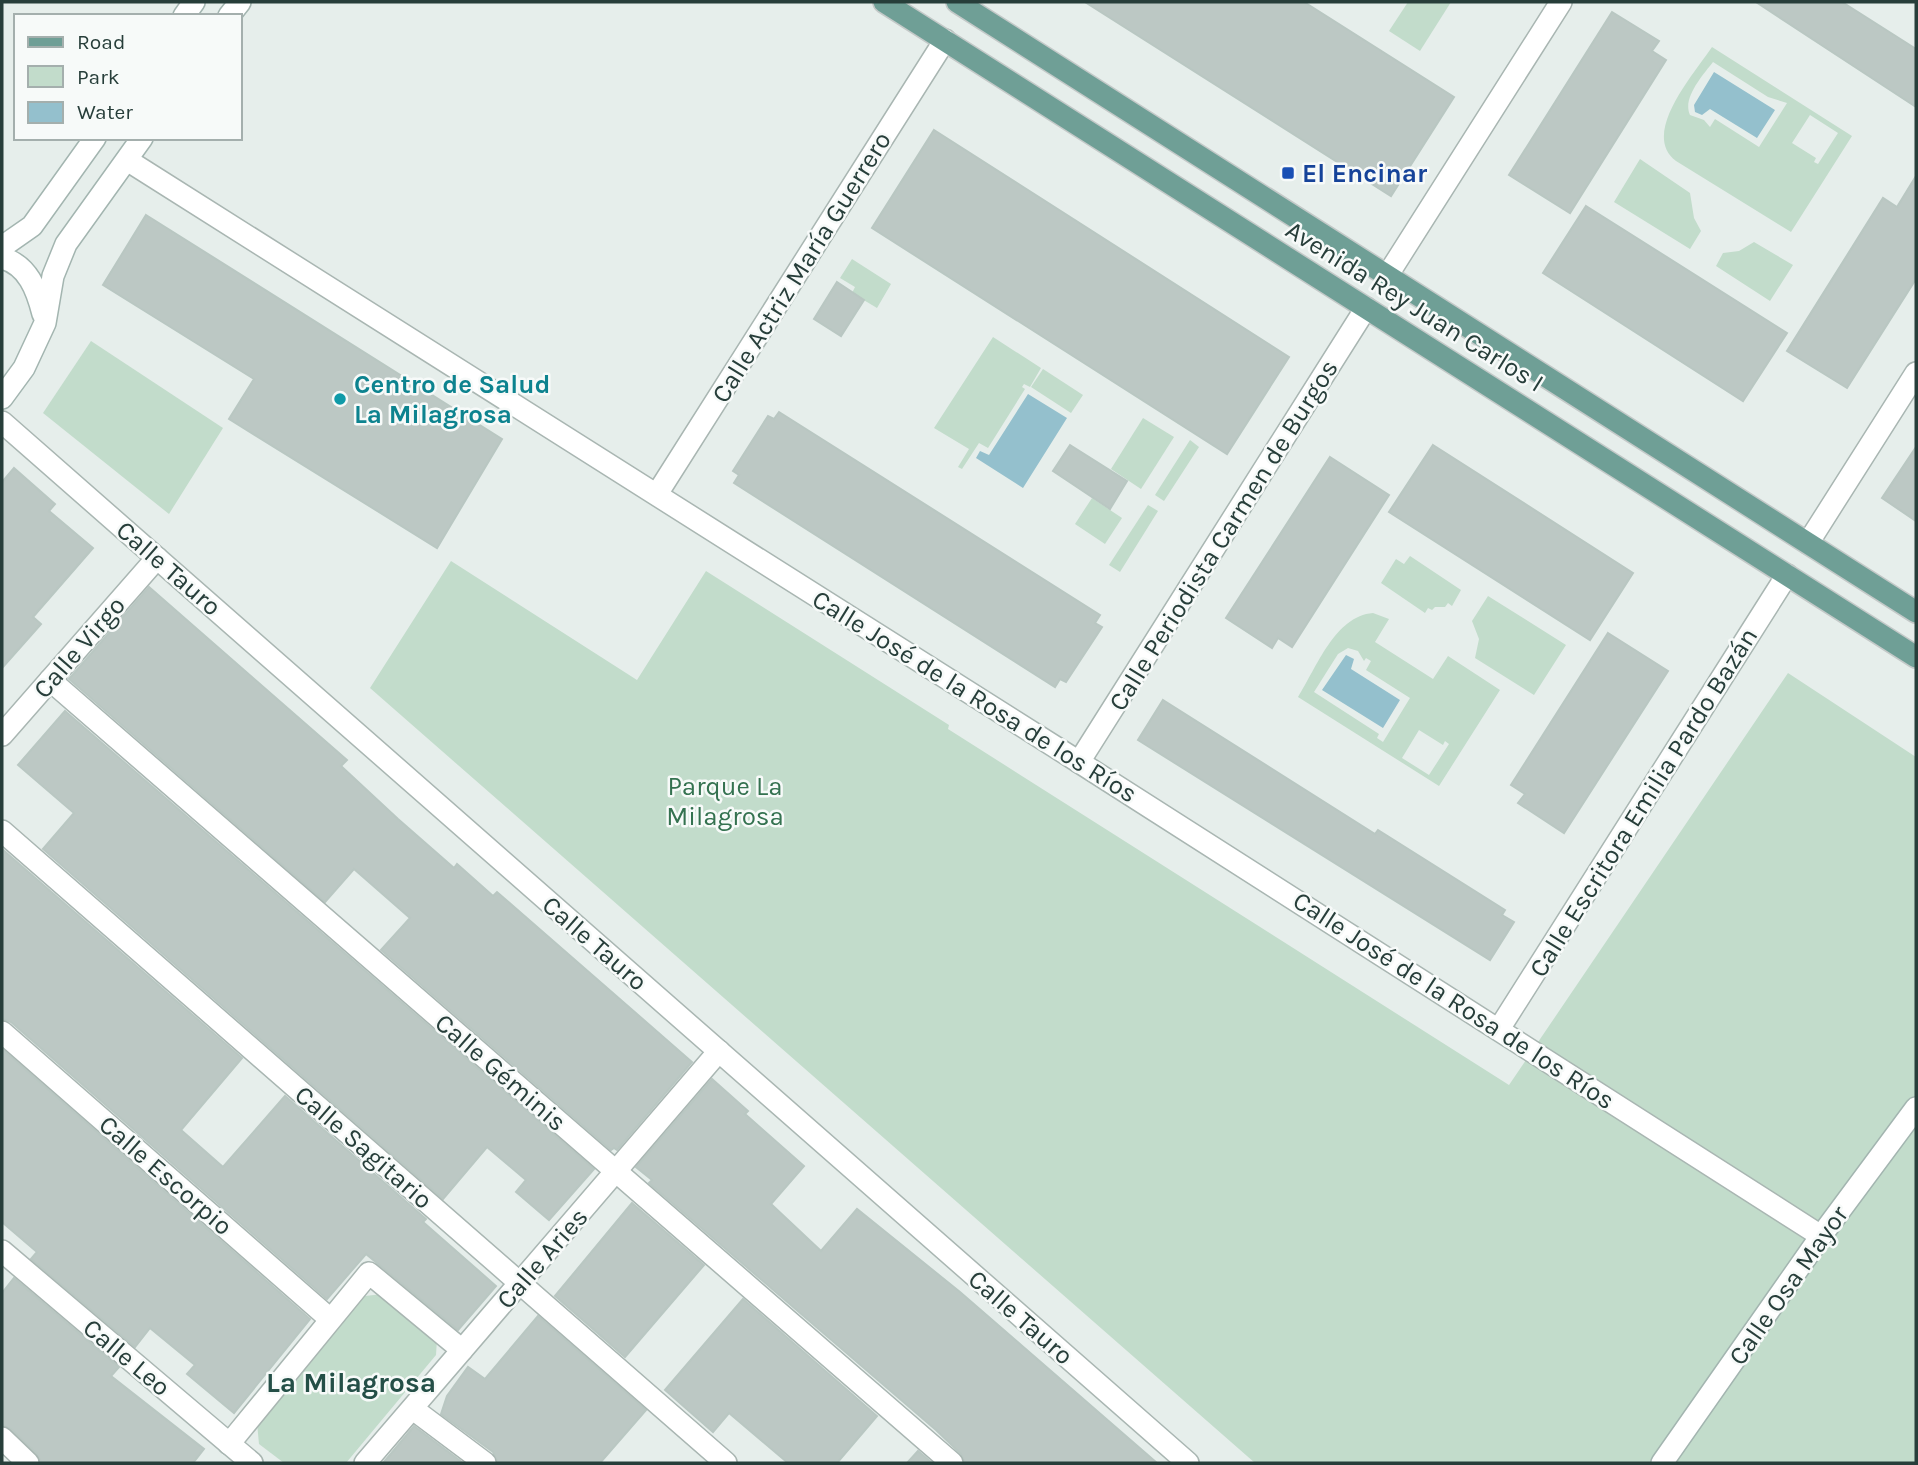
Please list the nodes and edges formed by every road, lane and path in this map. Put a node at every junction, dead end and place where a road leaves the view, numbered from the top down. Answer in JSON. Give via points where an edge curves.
{"nodes":[{"id":1,"x":884,"y":2,"type":"edge"},
{"id":2,"x":1561,"y":2,"type":"edge"},
{"id":3,"x":964,"y":4,"type":"edge"},
{"id":4,"x":945,"y":40,"type":"junction"},
{"id":5,"x":94,"y":140,"type":"edge"},
{"id":6,"x":141,"y":140,"type":"edge"},
{"id":7,"x":127,"y":160,"type":"junction"},
{"id":8,"x":2,"y":247,"type":"edge"},
{"id":9,"x":2,"y":258,"type":"edge"},
{"id":10,"x":1387,"y":276,"type":"junction"},
{"id":11,"x":1366,"y":308,"type":"junction"},
{"id":12,"x":45,"y":323,"type":"junction"},
{"id":13,"x":1916,"y":373,"type":"edge"},
{"id":14,"x":2,"y":398,"type":"edge"},
{"id":15,"x":2,"y":422,"type":"edge"},
{"id":16,"x":657,"y":494,"type":"junction"},
{"id":17,"x":1808,"y":543,"type":"junction"},
{"id":18,"x":157,"y":558,"type":"junction"},
{"id":19,"x":1787,"y":575,"type":"junction"},
{"id":20,"x":1916,"y":612,"type":"edge"},
{"id":21,"x":1916,"y":657,"type":"edge"},
{"id":22,"x":50,"y":680,"type":"junction"},
{"id":23,"x":2,"y":735,"type":"edge"},
{"id":24,"x":1079,"y":762,"type":"junction"},
{"id":25,"x":2,"y":831,"type":"edge"},
{"id":26,"x":1499,"y":1029,"type":"junction"},
{"id":27,"x":2,"y":1032,"type":"edge"},
{"id":28,"x":719,"y":1051,"type":"junction"},
{"id":29,"x":1916,"y":1108,"type":"edge"},
{"id":30,"x":616,"y":1171,"type":"junction"},
{"id":31,"x":1821,"y":1236,"type":"junction"},
{"id":32,"x":5,"y":1259,"type":"edge"},
{"id":33,"x":521,"y":1283,"type":"junction"},
{"id":34,"x":330,"y":1320,"type":"junction"},
{"id":35,"x":462,"y":1350,"type":"junction"},
{"id":36,"x":413,"y":1409,"type":"junction"},
{"id":37,"x":2,"y":1438,"type":"edge"},
{"id":38,"x":229,"y":1444,"type":"junction"},
{"id":39,"x":28,"y":1463,"type":"edge"},
{"id":40,"x":252,"y":1463,"type":"edge"},
{"id":41,"x":365,"y":1463,"type":"edge"},
{"id":42,"x":485,"y":1463,"type":"edge"},
{"id":43,"x":726,"y":1463,"type":"edge"},
{"id":44,"x":952,"y":1463,"type":"edge"},
{"id":45,"x":1188,"y":1463,"type":"edge"},
{"id":46,"x":1662,"y":1463,"type":"edge"}],
"edges":[{"from":1,"to":4,"type":"main road","name":"Avenida Rey Juan Carlos I"},
{"from":2,"to":10,"type":"street"},
{"from":3,"to":10,"type":"main road","name":"Avenida Rey Juan Carlos I"},
{"from":4,"to":11,"type":"main road","name":"Avenida Rey Juan Carlos I"},
{"from":4,"to":16,"type":"street","name":"Calle Actriz María Guerrero"},
{"from":5,"to":8,"type":"street","via":[[32,226]]},
{"from":6,"to":7,"type":"street"},
{"from":7,"to":12,"type":"street","via":[[66,244],[53,276]]},
{"from":7,"to":16,"type":"street","name":"Calle José de la Rosa de los Ríos"},
{"from":9,"to":12,"type":"street","via":[[24,272],[37,289]]},
{"from":10,"to":17,"type":"main road","name":"Avenida Rey Juan Carlos I"},
{"from":11,"to":19,"type":"main road","name":"Avenida Rey Juan Carlos I"},
{"from":11,"to":24,"type":"street","name":"Calle Periodista Carmen de Burgos"},
{"from":12,"to":14,"type":"street","via":[[24,368]]},
{"from":13,"to":17,"type":"street"},
{"from":15,"to":18,"type":"street","name":"Calle Tauro"},
{"from":16,"to":24,"type":"street","name":"Calle José de la Rosa de los Ríos"},
{"from":17,"to":20,"type":"main road","name":"Avenida Rey Juan Carlos I"},
{"from":18,"to":22,"type":"street","name":"Calle Virgo"},
{"from":18,"to":28,"type":"street","name":"Calle Tauro"},
{"from":19,"to":21,"type":"main road","name":"Avenida Rey Juan Carlos I"},
{"from":19,"to":26,"type":"street","name":"Calle Escritora Emilia Pardo Bazán"},
{"from":22,"to":23,"type":"street","name":"Calle Virgo"},
{"from":22,"to":30,"type":"street","name":"Calle Géminis"},
{"from":24,"to":26,"type":"street","name":"Calle José de la Rosa de los Ríos"},
{"from":25,"to":33,"type":"street","name":"Calle Sagitario"},
{"from":26,"to":31,"type":"street","name":"Calle José de la Rosa de los Ríos"},
{"from":27,"to":34,"type":"street","name":"Calle Escorpio"},
{"from":28,"to":30,"type":"street","name":"Calle Aries"},
{"from":28,"to":45,"type":"street","name":"Calle Tauro"},
{"from":29,"to":31,"type":"street","name":"Calle Osa Mayor"},
{"from":30,"to":33,"type":"street","name":"Calle Aries"},
{"from":30,"to":44,"type":"street","name":"Calle Géminis"},
{"from":31,"to":46,"type":"street","name":"Calle Osa Mayor"},
{"from":32,"to":38,"type":"street","name":"Calle Leo"},
{"from":33,"to":35,"type":"street","name":"Calle Aries"},
{"from":33,"to":43,"type":"street","name":"Calle Sagitario"},
{"from":34,"to":35,"type":"street","via":[[369,1273]]},
{"from":34,"to":38,"type":"street"},
{"from":35,"to":36,"type":"street","name":"Calle Aries"},
{"from":36,"to":41,"type":"street","name":"Calle Aries"},
{"from":36,"to":42,"type":"street"},
{"from":37,"to":39,"type":"street"},
{"from":38,"to":40,"type":"street","name":"Calle Leo"}]}
